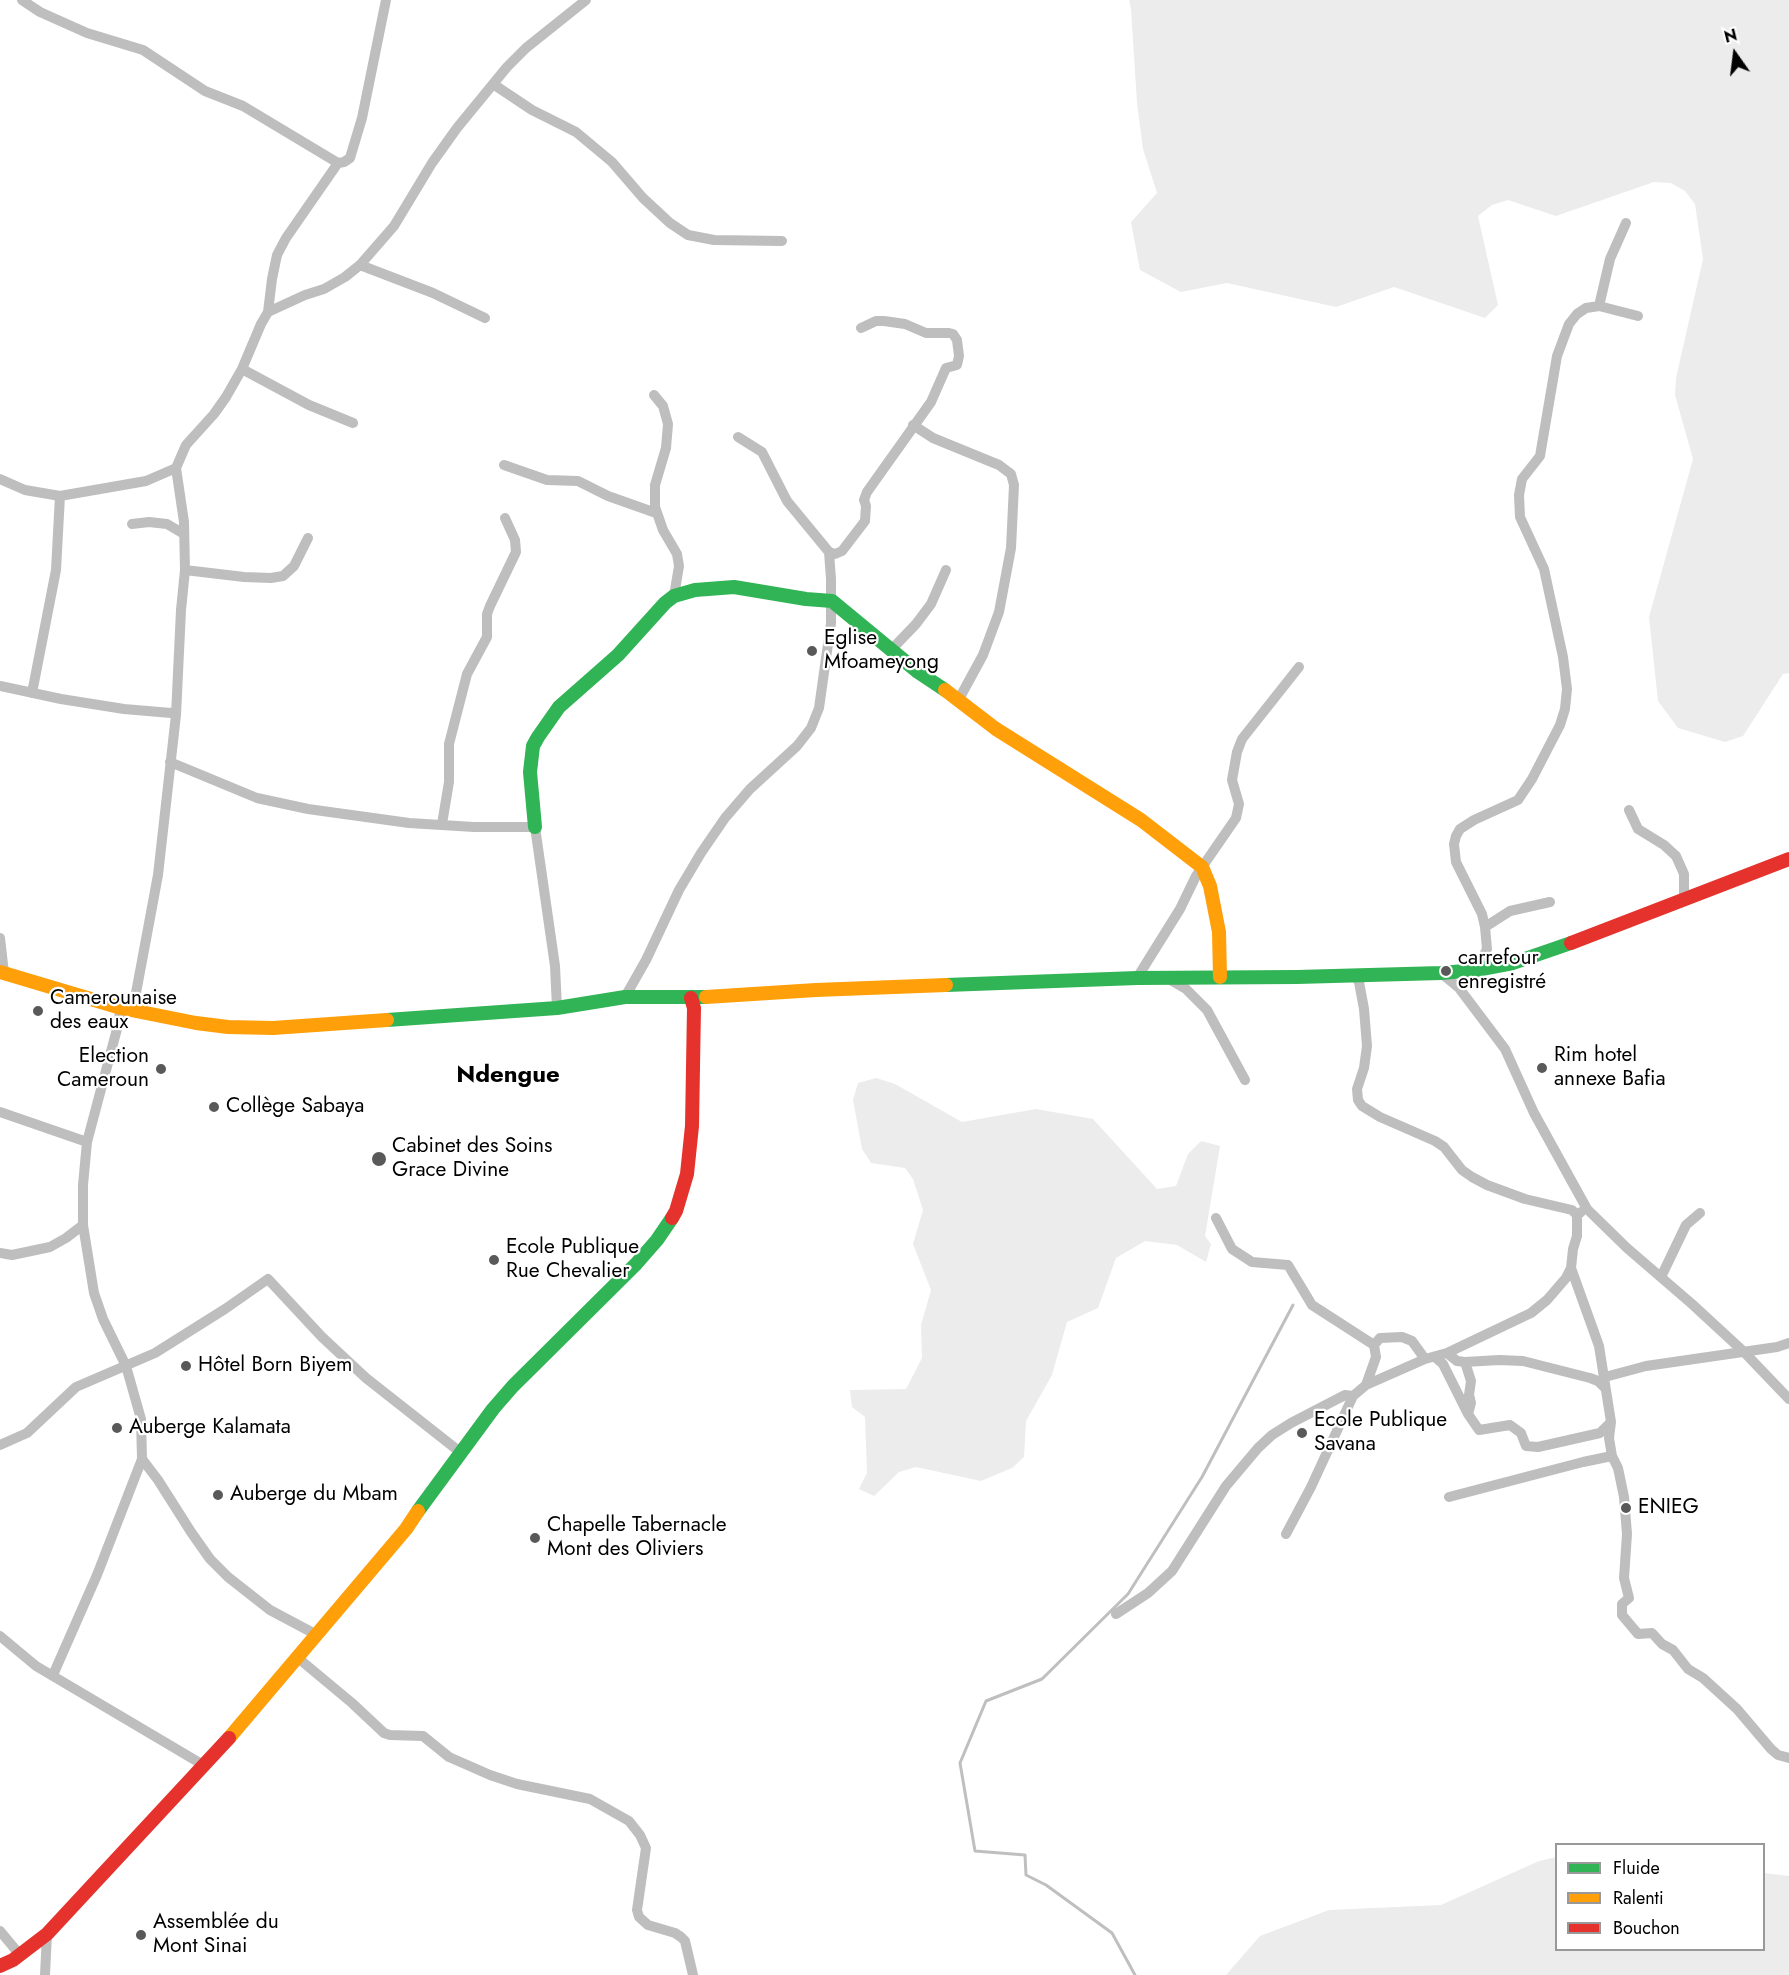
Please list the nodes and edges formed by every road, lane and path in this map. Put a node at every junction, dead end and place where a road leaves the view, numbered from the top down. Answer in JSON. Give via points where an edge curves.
{"nodes":[{"id":1,"x":22,"y":0,"type":"edge"},
{"id":2,"x":386,"y":0,"type":"edge"},
{"id":3,"x":586,"y":0,"type":"edge"},
{"id":4,"x":493,"y":84,"type":"junction"},
{"id":5,"x":338,"y":163,"type":"junction"},
{"id":6,"x":1626,"y":223,"type":"dead end"},
{"id":7,"x":782,"y":241,"type":"dead end"},
{"id":8,"x":360,"y":265,"type":"junction"},
{"id":9,"x":1599,"y":306,"type":"junction"},
{"id":10,"x":268,"y":312,"type":"junction"},
{"id":11,"x":1638,"y":316,"type":"dead end"},
{"id":12,"x":485,"y":318,"type":"dead end"},
{"id":13,"x":861,"y":328,"type":"dead end"},
{"id":14,"x":242,"y":369,"type":"junction"},
{"id":15,"x":654,"y":395,"type":"dead end"},
{"id":16,"x":352,"y":423,"type":"dead end"},
{"id":17,"x":914,"y":425,"type":"junction"},
{"id":18,"x":738,"y":437,"type":"dead end"},
{"id":19,"x":504,"y":465,"type":"dead end"},
{"id":20,"x":176,"y":468,"type":"junction"},
{"id":21,"x":0,"y":479,"type":"edge"},
{"id":22,"x":60,"y":496,"type":"junction"},
{"id":23,"x":656,"y":513,"type":"junction"},
{"id":24,"x":505,"y":518,"type":"dead end"},
{"id":25,"x":132,"y":524,"type":"dead end"},
{"id":26,"x":184,"y":534,"type":"junction"},
{"id":27,"x":308,"y":538,"type":"dead end"},
{"id":28,"x":829,"y":552,"type":"junction"},
{"id":29,"x":185,"y":570,"type":"junction"},
{"id":30,"x":946,"y":570,"type":"dead end"},
{"id":31,"x":674,"y":596,"type":"junction"},
{"id":32,"x":832,"y":602,"type":"junction"},
{"id":33,"x":891,"y":650,"type":"junction"},
{"id":34,"x":1299,"y":667,"type":"dead end"},
{"id":35,"x":0,"y":686,"type":"edge"},
{"id":36,"x":32,"y":693,"type":"junction"},
{"id":37,"x":959,"y":699,"type":"junction"},
{"id":38,"x":176,"y":711,"type":"junction"},
{"id":39,"x":170,"y":762,"type":"junction"},
{"id":40,"x":1629,"y":810,"type":"dead end"},
{"id":41,"x":442,"y":824,"type":"junction"},
{"id":42,"x":535,"y":827,"type":"junction"},
{"id":43,"x":1789,"y":859,"type":"edge"},
{"id":44,"x":1202,"y":867,"type":"junction"},
{"id":45,"x":1684,"y":900,"type":"junction"},
{"id":46,"x":1550,"y":902,"type":"dead end"},
{"id":47,"x":1485,"y":927,"type":"junction"},
{"id":48,"x":0,"y":938,"type":"edge"},
{"id":49,"x":1476,"y":970,"type":"junction"},
{"id":50,"x":2,"y":973,"type":"edge"},
{"id":51,"x":1441,"y":973,"type":"junction"},
{"id":52,"x":1355,"y":976,"type":"junction"},
{"id":53,"x":1220,"y":977,"type":"junction"},
{"id":54,"x":1137,"y":978,"type":"junction"},
{"id":55,"x":1166,"y":978,"type":"junction"},
{"id":56,"x":625,"y":997,"type":"junction"},
{"id":57,"x":691,"y":998,"type":"junction"},
{"id":58,"x":557,"y":1008,"type":"junction"},
{"id":59,"x":127,"y":1009,"type":"junction"},
{"id":60,"x":1245,"y":1080,"type":"dead end"},
{"id":61,"x":0,"y":1112,"type":"edge"},
{"id":62,"x":87,"y":1142,"type":"junction"},
{"id":63,"x":1582,"y":1212,"type":"junction"},
{"id":64,"x":1700,"y":1213,"type":"dead end"},
{"id":65,"x":1216,"y":1218,"type":"dead end"},
{"id":66,"x":83,"y":1225,"type":"junction"},
{"id":67,"x":0,"y":1253,"type":"edge"},
{"id":68,"x":1571,"y":1268,"type":"junction"},
{"id":69,"x":1661,"y":1277,"type":"junction"},
{"id":70,"x":1789,"y":1343,"type":"edge"},
{"id":71,"x":1374,"y":1345,"type":"junction"},
{"id":72,"x":1744,"y":1352,"type":"junction"},
{"id":73,"x":1447,"y":1353,"type":"junction"},
{"id":74,"x":1430,"y":1358,"type":"junction"},
{"id":75,"x":1465,"y":1362,"type":"junction"},
{"id":76,"x":126,"y":1366,"type":"junction"},
{"id":77,"x":1605,"y":1382,"type":"junction"},
{"id":78,"x":1366,"y":1385,"type":"junction"},
{"id":79,"x":1353,"y":1396,"type":"junction"},
{"id":80,"x":1789,"y":1399,"type":"edge"},
{"id":81,"x":1468,"y":1414,"type":"junction"},
{"id":82,"x":1611,"y":1422,"type":"junction"},
{"id":83,"x":0,"y":1445,"type":"edge"},
{"id":84,"x":460,"y":1452,"type":"junction"},
{"id":85,"x":1612,"y":1456,"type":"junction"},
{"id":86,"x":142,"y":1459,"type":"junction"},
{"id":87,"x":1449,"y":1497,"type":"dead end"},
{"id":88,"x":1286,"y":1534,"type":"dead end"},
{"id":89,"x":1116,"y":1614,"type":"dead end"},
{"id":90,"x":317,"y":1635,"type":"junction"},
{"id":91,"x":0,"y":1636,"type":"edge"},
{"id":92,"x":298,"y":1658,"type":"junction"},
{"id":93,"x":53,"y":1675,"type":"junction"},
{"id":94,"x":1789,"y":1758,"type":"edge"},
{"id":95,"x":205,"y":1766,"type":"junction"},
{"id":96,"x":0,"y":1931,"type":"edge"},
{"id":97,"x":47,"y":1934,"type":"junction"},
{"id":98,"x":20,"y":1955,"type":"junction"},
{"id":99,"x":0,"y":1966,"type":"edge"},
{"id":100,"x":45,"y":1975,"type":"edge"},
{"id":101,"x":693,"y":1975,"type":"edge"}],
"edges":[{"from":1,"to":5,"type":"street","via":[[87,33],[143,50],[205,92],[243,106]]},
{"from":2,"to":5,"type":"street","via":[[362,118],[350,158]]},
{"from":3,"to":4,"type":"street","via":[[526,48]]},
{"from":4,"to":7,"type":"street","via":[[576,132],[612,162],[670,223],[688,235],[714,240]]},
{"from":4,"to":8,"type":"street","via":[[451,136],[394,226]]},
{"from":5,"to":10,"type":"street","via":[[277,255]]},
{"from":6,"to":9,"type":"street","via":[[1610,259]]},
{"from":8,"to":10,"type":"street","via":[[324,289]]},
{"from":8,"to":12,"type":"street"},
{"from":9,"to":11,"type":"street"},
{"from":9,"to":47,"type":"street","via":[[1577,314],[1561,341],[1540,456],[1522,480],[1519,495],[1520,517],[1544,569],[1563,657],[1565,709],[1518,800],[1460,829],[1454,844],[1456,862]]},
{"from":10,"to":14,"type":"street"},
{"from":13,"to":17,"type":"street","via":[[876,321],[894,322],[926,333],[949,333],[956,337],[957,365],[946,368],[936,394]]},
{"from":14,"to":16,"type":"street"},
{"from":14,"to":20,"type":"street","via":[[214,414],[186,445]]},
{"from":15,"to":23,"type":"street","via":[[663,406],[668,424],[666,448],[655,485]]},
{"from":17,"to":28,"type":"street","via":[[867,492],[865,521],[842,551]]},
{"from":17,"to":37,"type":"street","via":[[933,438],[999,465],[1011,474],[1014,485],[1011,548],[999,612],[983,655]]},
{"from":18,"to":28,"type":"street","via":[[762,452],[787,501]]},
{"from":19,"to":23,"type":"street","via":[[548,480],[578,481]]},
{"from":20,"to":22,"type":"street","via":[[146,482]]},
{"from":20,"to":26,"type":"street"},
{"from":21,"to":22,"type":"street","via":[[25,490]]},
{"from":22,"to":36,"type":"street","via":[[56,570]]},
{"from":23,"to":31,"type":"street","via":[[677,554]]},
{"from":24,"to":41,"type":"street","via":[[516,552],[490,606],[487,637],[466,674],[449,744],[449,782]]},
{"from":25,"to":26,"type":"street","via":[[166,524]]},
{"from":26,"to":29,"type":"street"},
{"from":27,"to":29,"type":"street","via":[[294,566],[283,576],[244,577]]},
{"from":28,"to":32,"type":"street"},
{"from":29,"to":38,"type":"street"},
{"from":30,"to":33,"type":"street","via":[[931,604]]},
{"from":31,"to":32,"type":"street","via":[[734,587]]},
{"from":31,"to":42,"type":"street","via":[[630,643],[559,707],[538,737],[530,772]]},
{"from":32,"to":33,"type":"street"},
{"from":32,"to":56,"type":"street","via":[[824,681],[811,728],[724,818],[679,890]]},
{"from":33,"to":37,"type":"street"},
{"from":34,"to":44,"type":"street","via":[[1242,739],[1232,780],[1239,810]]},
{"from":35,"to":36,"type":"street"},
{"from":36,"to":38,"type":"street","via":[[124,709]]},
{"from":37,"to":44,"type":"street","via":[[996,729],[1141,820]]},
{"from":38,"to":39,"type":"street"},
{"from":39,"to":41,"type":"street","via":[[276,803],[380,820]]},
{"from":39,"to":59,"type":"street","via":[[158,875]]},
{"from":40,"to":45,"type":"street","via":[[1638,829],[1676,856],[1684,874]]},
{"from":41,"to":42,"type":"street"},
{"from":42,"to":58,"type":"street","via":[[555,966]]},
{"from":43,"to":45,"type":"street"},
{"from":44,"to":53,"type":"street","via":[[1219,932]]},
{"from":44,"to":54,"type":"street"},
{"from":45,"to":49,"type":"street","via":[[1545,953]]},
{"from":46,"to":47,"type":"street","via":[[1510,911]]},
{"from":47,"to":49,"type":"street","via":[[1487,949]]},
{"from":48,"to":50,"type":"street"},
{"from":49,"to":51,"type":"street"},
{"from":50,"to":59,"type":"street"},
{"from":51,"to":52,"type":"street"},
{"from":51,"to":63,"type":"street","via":[[1459,988],[1506,1049]]},
{"from":52,"to":53,"type":"street"},
{"from":52,"to":63,"type":"street","via":[[1364,1009],[1367,1046],[1357,1089],[1362,1106],[1435,1141],[1472,1177],[1525,1198]]},
{"from":53,"to":55,"type":"street"},
{"from":54,"to":55,"type":"street"},
{"from":54,"to":57,"type":"street"},
{"from":55,"to":60,"type":"street","via":[[1186,989],[1207,1010]]},
{"from":56,"to":57,"type":"street"},
{"from":56,"to":58,"type":"street"},
{"from":57,"to":84,"type":"street","via":[[695,1032],[692,1126],[687,1174],[676,1210],[636,1264],[513,1386]]},
{"from":58,"to":59,"type":"street","via":[[273,1028],[196,1023]]},
{"from":59,"to":62,"type":"street","via":[[117,1029]]},
{"from":61,"to":62,"type":"street"},
{"from":62,"to":66,"type":"street"},
{"from":63,"to":68,"type":"street"},
{"from":63,"to":69,"type":"street"},
{"from":64,"to":69,"type":"street","via":[[1686,1224]]},
{"from":65,"to":71,"type":"street","via":[[1232,1249],[1252,1262],[1288,1265],[1312,1305]]},
{"from":66,"to":67,"type":"street","via":[[50,1247],[12,1255]]},
{"from":66,"to":76,"type":"street","via":[[94,1293]]},
{"from":68,"to":73,"type":"street","via":[[1547,1300],[1531,1313]]},
{"from":68,"to":77,"type":"street","via":[[1599,1346]]},
{"from":69,"to":72,"type":"street"},
{"from":70,"to":72,"type":"street"},
{"from":71,"to":74,"type":"street","via":[[1380,1338],[1402,1337]]},
{"from":71,"to":78,"type":"street","via":[[1376,1357]]},
{"from":72,"to":77,"type":"street","via":[[1655,1365]]},
{"from":72,"to":80,"type":"street"},
{"from":73,"to":74,"type":"street"},
{"from":73,"to":75,"type":"street"},
{"from":74,"to":78,"type":"street"},
{"from":74,"to":81,"type":"street","via":[[1443,1364]]},
{"from":75,"to":77,"type":"street","via":[[1523,1361]]},
{"from":75,"to":81,"type":"street","via":[[1471,1381]]},
{"from":76,"to":83,"type":"street","via":[[76,1387],[27,1433]]},
{"from":76,"to":84,"type":"street","via":[[190,1333],[268,1279],[366,1378]]},
{"from":76,"to":86,"type":"street","via":[[141,1419]]},
{"from":77,"to":82,"type":"street"},
{"from":78,"to":79,"type":"street"},
{"from":79,"to":88,"type":"street"},
{"from":79,"to":89,"type":"street","via":[[1345,1395],[1272,1434],[1226,1486],[1172,1571]]},
{"from":81,"to":82,"type":"street","via":[[1479,1430],[1510,1425],[1521,1432],[1526,1446],[1538,1447],[1600,1433]]},
{"from":82,"to":85,"type":"street"},
{"from":84,"to":90,"type":"street","via":[[406,1529]]},
{"from":85,"to":87,"type":"street"},
{"from":85,"to":94,"type":"street","via":[[1624,1497],[1627,1534],[1624,1578],[1629,1598],[1622,1604],[1622,1615],[1638,1634],[1652,1633],[1673,1650],[1688,1669],[1737,1709],[1771,1749]]},
{"from":86,"to":90,"type":"street","via":[[222,1571],[270,1610]]},
{"from":86,"to":93,"type":"street"},
{"from":90,"to":92,"type":"street"},
{"from":91,"to":93,"type":"street"},
{"from":92,"to":95,"type":"street"},
{"from":92,"to":101,"type":"street","via":[[384,1733],[423,1736],[449,1757],[490,1775],[590,1799],[629,1821],[646,1848],[639,1917],[685,1941]]},
{"from":93,"to":95,"type":"street"},
{"from":95,"to":97,"type":"street"},
{"from":96,"to":98,"type":"street"},
{"from":97,"to":98,"type":"street"},
{"from":97,"to":100,"type":"street"},
{"from":98,"to":99,"type":"street"}]}
